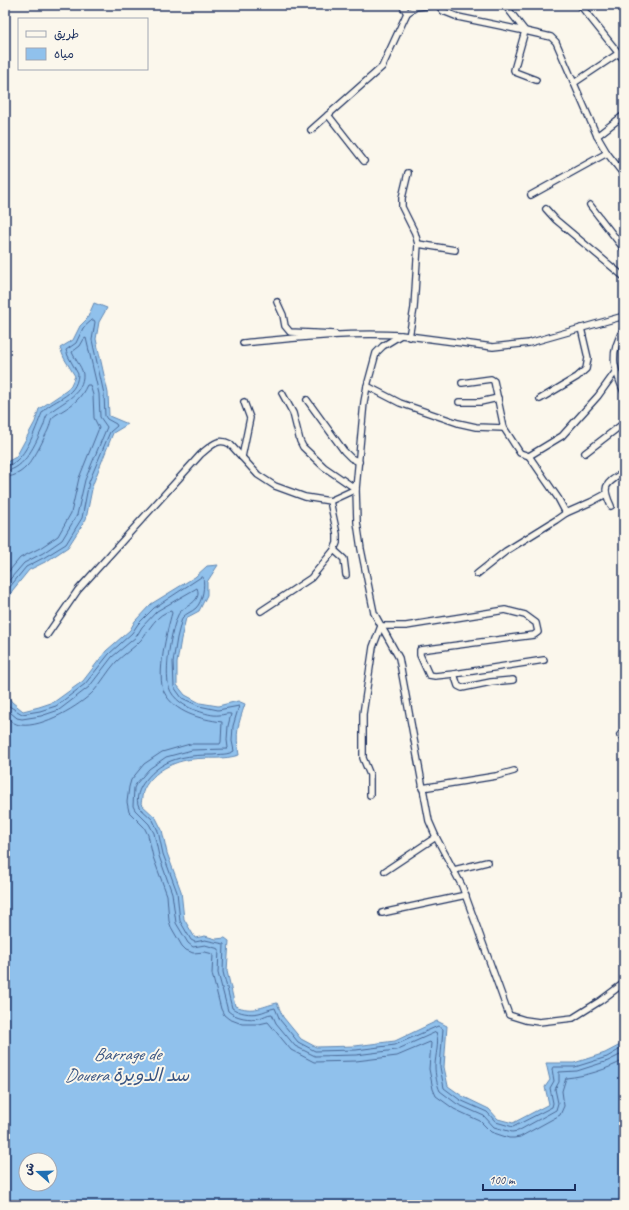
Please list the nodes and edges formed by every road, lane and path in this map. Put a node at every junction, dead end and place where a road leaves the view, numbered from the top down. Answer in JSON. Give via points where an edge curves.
{"nodes":[{"id":1,"x":404,"y":5,"type":"edge"},
{"id":2,"x":433,"y":5,"type":"edge"},
{"id":3,"x":438,"y":5,"type":"edge"},
{"id":4,"x":505,"y":5,"type":"edge"},
{"id":5,"x":580,"y":5,"type":"edge"},
{"id":6,"x":407,"y":13,"type":"junction"},
{"id":7,"x":525,"y":31,"type":"junction"},
{"id":8,"x":618,"y":53,"type":"junction"},
{"id":9,"x":624,"y":60,"type":"edge"},
{"id":10,"x":536,"y":80,"type":"dead end"},
{"id":11,"x":574,"y":83,"type":"junction"},
{"id":12,"x":328,"y":115,"type":"junction"},
{"id":13,"x":624,"y":115,"type":"edge"},
{"id":14,"x":311,"y":130,"type":"dead end"},
{"id":15,"x":596,"y":136,"type":"junction"},
{"id":16,"x":607,"y":154,"type":"junction"},
{"id":17,"x":364,"y":161,"type":"dead end"},
{"id":18,"x":408,"y":173,"type":"dead end"},
{"id":19,"x":624,"y":175,"type":"edge"},
{"id":20,"x":531,"y":195,"type":"dead end"},
{"id":21,"x":590,"y":205,"type":"dead end"},
{"id":22,"x":546,"y":209,"type":"dead end"},
{"id":23,"x":418,"y":244,"type":"junction"},
{"id":24,"x":624,"y":249,"type":"edge"},
{"id":25,"x":455,"y":250,"type":"dead end"},
{"id":26,"x":624,"y":277,"type":"edge"},
{"id":27,"x":278,"y":302,"type":"dead end"},
{"id":28,"x":624,"y":316,"type":"edge"},
{"id":29,"x":581,"y":328,"type":"junction"},
{"id":30,"x":624,"y":328,"type":"edge"},
{"id":31,"x":400,"y":335,"type":"junction"},
{"id":32,"x":340,"y":336,"type":"junction"},
{"id":33,"x":409,"y":337,"type":"junction"},
{"id":34,"x":243,"y":343,"type":"dead end"},
{"id":35,"x":616,"y":371,"type":"junction"},
{"id":36,"x":462,"y":383,"type":"dead end"},
{"id":37,"x":367,"y":386,"type":"junction"},
{"id":38,"x":624,"y":392,"type":"edge"},
{"id":39,"x":282,"y":393,"type":"dead end"},
{"id":40,"x":498,"y":398,"type":"junction"},
{"id":41,"x":540,"y":399,"type":"dead end"},
{"id":42,"x":307,"y":400,"type":"dead end"},
{"id":43,"x":244,"y":402,"type":"dead end"},
{"id":44,"x":459,"y":402,"type":"dead end"},
{"id":45,"x":624,"y":423,"type":"edge"},
{"id":46,"x":504,"y":428,"type":"junction"},
{"id":47,"x":585,"y":453,"type":"dead end"},
{"id":48,"x":529,"y":456,"type":"junction"},
{"id":49,"x":242,"y":457,"type":"junction"},
{"id":50,"x":359,"y":462,"type":"junction"},
{"id":51,"x":624,"y":472,"type":"edge"},
{"id":52,"x":356,"y":490,"type":"junction"},
{"id":53,"x":612,"y":491,"type":"dead end"},
{"id":54,"x":606,"y":496,"type":"junction"},
{"id":55,"x":330,"y":501,"type":"junction"},
{"id":56,"x":611,"y":506,"type":"dead end"},
{"id":57,"x":566,"y":513,"type":"junction"},
{"id":58,"x":334,"y":550,"type":"junction"},
{"id":59,"x":477,"y":574,"type":"dead end"},
{"id":60,"x":346,"y":575,"type":"dead end"},
{"id":61,"x":261,"y":611,"type":"dead end"},
{"id":62,"x":381,"y":626,"type":"junction"},
{"id":63,"x":47,"y":635,"type":"dead end"},
{"id":64,"x":544,"y":660,"type":"dead end"},
{"id":65,"x":454,"y":674,"type":"junction"},
{"id":66,"x":513,"y":680,"type":"dead end"},
{"id":67,"x":624,"y":732,"type":"edge"},
{"id":68,"x":624,"y":739,"type":"edge"},
{"id":69,"x":514,"y":771,"type":"dead end"},
{"id":70,"x":422,"y":788,"type":"junction"},
{"id":71,"x":370,"y":795,"type":"dead end"},
{"id":72,"x":436,"y":837,"type":"junction"},
{"id":73,"x":487,"y":862,"type":"dead end"},
{"id":74,"x":454,"y":870,"type":"junction"},
{"id":75,"x":385,"y":871,"type":"dead end"},
{"id":76,"x":466,"y":895,"type":"junction"},
{"id":77,"x":382,"y":913,"type":"dead end"},
{"id":78,"x":624,"y":983,"type":"edge"}],
"edges":[{"from":1,"to":6,"type":"street"},
{"from":2,"to":6,"type":"street","via":[[416,7]]},
{"from":3,"to":7,"type":"street","via":[[443,11],[458,18]]},
{"from":4,"to":7,"type":"street"},
{"from":5,"to":8,"type":"street"},
{"from":6,"to":12,"type":"street","via":[[382,67]]},
{"from":7,"to":10,"type":"street","via":[[514,70]]},
{"from":7,"to":11,"type":"street","via":[[554,38]]},
{"from":8,"to":9,"type":"street"},
{"from":8,"to":11,"type":"street"},
{"from":11,"to":15,"type":"street"},
{"from":12,"to":14,"type":"street"},
{"from":12,"to":17,"type":"street"},
{"from":13,"to":15,"type":"street"},
{"from":15,"to":16,"type":"street"},
{"from":16,"to":19,"type":"street"},
{"from":16,"to":20,"type":"street"},
{"from":18,"to":23,"type":"street","via":[[402,207]]},
{"from":21,"to":24,"type":"street"},
{"from":22,"to":26,"type":"street"},
{"from":23,"to":25,"type":"street"},
{"from":23,"to":33,"type":"street","via":[[414,308]]},
{"from":27,"to":32,"type":"street","via":[[285,326],[290,332],[330,333]]},
{"from":28,"to":29,"type":"street"},
{"from":29,"to":33,"type":"street","via":[[529,342],[492,347]]},
{"from":29,"to":41,"type":"street","via":[[588,358],[586,369]]},
{"from":30,"to":35,"type":"street","via":[[614,352]]},
{"from":31,"to":32,"type":"street"},
{"from":31,"to":33,"type":"street"},
{"from":31,"to":37,"type":"street","via":[[376,353]]},
{"from":32,"to":34,"type":"street"},
{"from":35,"to":38,"type":"street"},
{"from":35,"to":48,"type":"street","via":[[598,396],[562,436]]},
{"from":36,"to":40,"type":"street","via":[[494,381]]},
{"from":37,"to":46,"type":"street","via":[[400,403],[458,423],[476,427]]},
{"from":37,"to":50,"type":"street"},
{"from":39,"to":52,"type":"street","via":[[293,413],[303,447],[324,467]]},
{"from":40,"to":44,"type":"street","via":[[480,402]]},
{"from":40,"to":46,"type":"street"},
{"from":42,"to":50,"type":"street","via":[[344,451]]},
{"from":43,"to":49,"type":"street","via":[[250,418]]},
{"from":45,"to":47,"type":"street"},
{"from":46,"to":48,"type":"street","via":[[520,453]]},
{"from":48,"to":57,"type":"street"},
{"from":49,"to":55,"type":"street","via":[[258,475],[275,486],[305,497]]},
{"from":49,"to":63,"type":"street","via":[[225,441],[218,441],[201,454],[78,590]]},
{"from":50,"to":52,"type":"street"},
{"from":51,"to":54,"type":"street","via":[[605,488]]},
{"from":52,"to":55,"type":"street"},
{"from":52,"to":62,"type":"street","via":[[361,549],[374,613]]},
{"from":53,"to":54,"type":"street"},
{"from":54,"to":56,"type":"street"},
{"from":54,"to":57,"type":"street"},
{"from":55,"to":58,"type":"street","via":[[337,534]]},
{"from":57,"to":59,"type":"street","via":[[506,551]]},
{"from":58,"to":60,"type":"street","via":[[344,559]]},
{"from":58,"to":61,"type":"street","via":[[311,578]]},
{"from":62,"to":65,"type":"street","via":[[406,626],[506,610],[525,615],[536,623],[538,632],[534,635],[420,650],[429,675]]},
{"from":62,"to":70,"type":"street","via":[[398,658]]},
{"from":62,"to":71,"type":"street","via":[[373,647],[363,714],[363,758],[370,775]]},
{"from":64,"to":65,"type":"street"},
{"from":65,"to":66,"type":"street","via":[[458,686],[462,688]]},
{"from":67,"to":68,"type":"street","via":[[620,735]]},
{"from":69,"to":70,"type":"street"},
{"from":70,"to":72,"type":"street","via":[[429,821]]},
{"from":72,"to":74,"type":"street"},
{"from":72,"to":75,"type":"street"},
{"from":73,"to":74,"type":"street"},
{"from":74,"to":76,"type":"street"},
{"from":76,"to":77,"type":"street"},
{"from":76,"to":78,"type":"street","via":[[509,1015],[539,1022],[573,1018]]}]}
